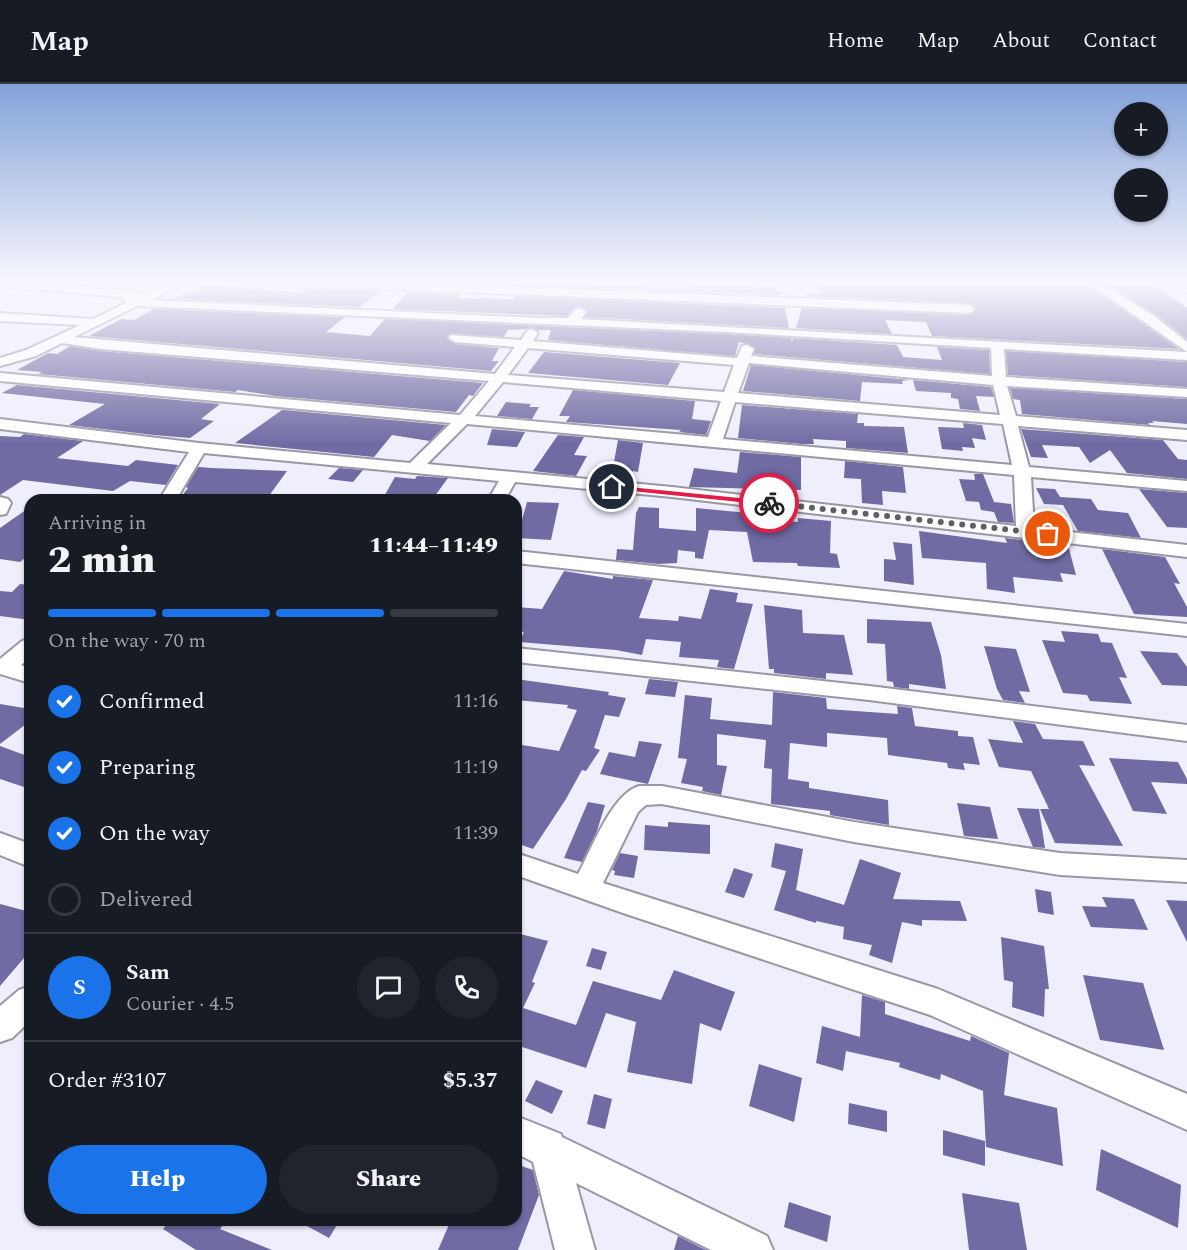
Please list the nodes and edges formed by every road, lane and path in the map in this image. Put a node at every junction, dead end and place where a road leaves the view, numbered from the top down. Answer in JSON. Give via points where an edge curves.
{"nodes":[{"id":1,"x":65,"y":336,"type":"edge"},
{"id":2,"x":530,"y":336,"type":"edge"},
{"id":3,"x":753,"y":336,"type":"edge"},
{"id":4,"x":953,"y":336,"type":"edge"},
{"id":5,"x":1172,"y":336,"type":"edge"},
{"id":6,"x":455,"y":338,"type":"dead end"},
{"id":7,"x":60,"y":339,"type":"junction"},
{"id":8,"x":527,"y":343,"type":"junction"},
{"id":9,"x":997,"y":346,"type":"junction"},
{"id":10,"x":1187,"y":348,"type":"edge"},
{"id":11,"x":1187,"y":356,"type":"edge"},
{"id":12,"x":4,"y":359,"type":"edge"},
{"id":13,"x":742,"y":361,"type":"junction"},
{"id":14,"x":0,"y":377,"type":"edge"},
{"id":15,"x":500,"y":379,"type":"junction"},
{"id":16,"x":999,"y":381,"type":"junction"},
{"id":17,"x":1187,"y":393,"type":"edge"},
{"id":18,"x":730,"y":396,"type":"junction"},
{"id":19,"x":464,"y":419,"type":"junction"},
{"id":20,"x":1010,"y":421,"type":"junction"},
{"id":21,"x":0,"y":424,"type":"edge"},
{"id":22,"x":1187,"y":435,"type":"edge"},
{"id":23,"x":714,"y":441,"type":"junction"},
{"id":24,"x":199,"y":448,"type":"junction"},
{"id":25,"x":413,"y":469,"type":"junction"},
{"id":26,"x":1022,"y":470,"type":"junction"},
{"id":27,"x":509,"y":478,"type":"junction"},
{"id":28,"x":1187,"y":486,"type":"edge"},
{"id":29,"x":171,"y":494,"type":"edge"},
{"id":30,"x":500,"y":494,"type":"edge"},
{"id":31,"x":0,"y":502,"type":"edge"},
{"id":32,"x":0,"y":510,"type":"edge"},
{"id":33,"x":1025,"y":532,"type":"junction"},
{"id":34,"x":1187,"y":550,"type":"edge"},
{"id":35,"x":522,"y":557,"type":"edge"},
{"id":36,"x":1187,"y":630,"type":"edge"},
{"id":37,"x":24,"y":651,"type":"edge"},
{"id":38,"x":522,"y":656,"type":"edge"},
{"id":39,"x":3,"y":667,"type":"edge"},
{"id":40,"x":24,"y":674,"type":"edge"},
{"id":41,"x":1187,"y":733,"type":"edge"},
{"id":42,"x":0,"y":844,"type":"edge"},
{"id":43,"x":24,"y":854,"type":"edge"},
{"id":44,"x":522,"y":866,"type":"edge"},
{"id":45,"x":1187,"y":871,"type":"edge"},
{"id":46,"x":585,"y":889,"type":"junction"},
{"id":47,"x":24,"y":1005,"type":"edge"},
{"id":48,"x":0,"y":1027,"type":"edge"},
{"id":49,"x":1187,"y":1112,"type":"edge"},
{"id":50,"x":532,"y":1140,"type":"edge"},
{"id":51,"x":575,"y":1250,"type":"edge"},
{"id":52,"x":753,"y":1250,"type":"edge"}],
"edges":[{"from":1,"to":7,"type":"street"},
{"from":2,"to":8,"type":"street"},
{"from":3,"to":13,"type":"street"},
{"from":4,"to":9,"type":"street"},
{"from":5,"to":10,"type":"street"},
{"from":6,"to":8,"type":"street"},
{"from":7,"to":12,"type":"street","via":[[32,353]]},
{"from":7,"to":15,"type":"street"},
{"from":8,"to":13,"type":"street"},
{"from":8,"to":15,"type":"street"},
{"from":9,"to":11,"type":"street"},
{"from":9,"to":16,"type":"street"},
{"from":13,"to":16,"type":"street"},
{"from":13,"to":18,"type":"street"},
{"from":14,"to":19,"type":"street"},
{"from":15,"to":18,"type":"street"},
{"from":15,"to":19,"type":"street"},
{"from":16,"to":17,"type":"street"},
{"from":16,"to":20,"type":"street"},
{"from":18,"to":20,"type":"street"},
{"from":18,"to":23,"type":"street"},
{"from":19,"to":23,"type":"street"},
{"from":19,"to":25,"type":"street"},
{"from":20,"to":22,"type":"street"},
{"from":20,"to":26,"type":"street"},
{"from":21,"to":24,"type":"street"},
{"from":23,"to":26,"type":"street"},
{"from":24,"to":25,"type":"street"},
{"from":24,"to":29,"type":"street"},
{"from":25,"to":27,"type":"street"},
{"from":26,"to":28,"type":"street"},
{"from":26,"to":33,"type":"street"},
{"from":27,"to":30,"type":"street"},
{"from":27,"to":33,"type":"street","via":[[672,492]]},
{"from":31,"to":32,"type":"street"},
{"from":33,"to":34,"type":"street"},
{"from":35,"to":36,"type":"street"},
{"from":37,"to":39,"type":"street"},
{"from":38,"to":41,"type":"street"},
{"from":39,"to":40,"type":"street"},
{"from":42,"to":43,"type":"street"},
{"from":44,"to":46,"type":"street"},
{"from":45,"to":46,"type":"street","via":[[1060,864],[854,832],[662,795],[639,796],[628,806]]},
{"from":46,"to":49,"type":"street","via":[[938,1003]]},
{"from":47,"to":48,"type":"street"},
{"from":50,"to":51,"type":"street"},
{"from":50,"to":52,"type":"street"}]}
